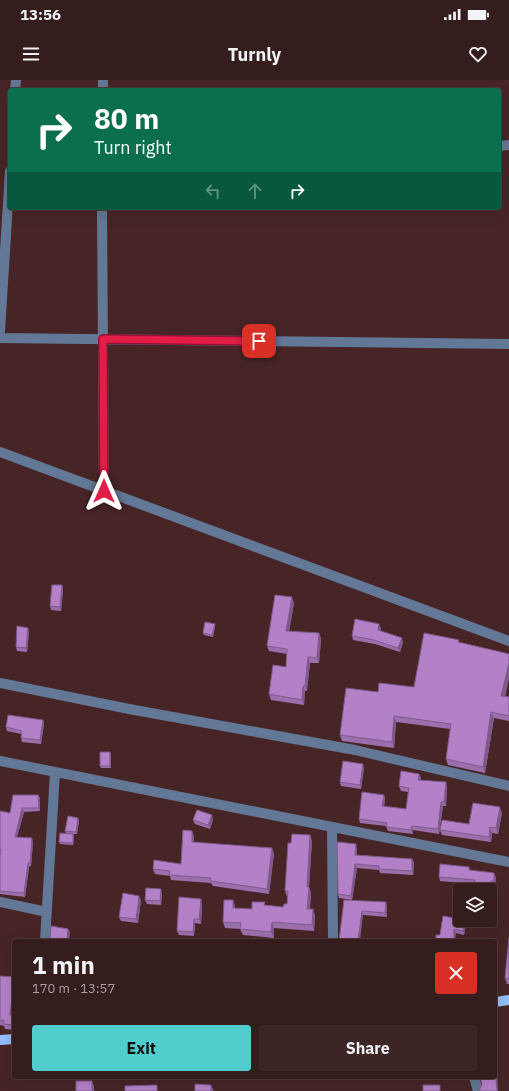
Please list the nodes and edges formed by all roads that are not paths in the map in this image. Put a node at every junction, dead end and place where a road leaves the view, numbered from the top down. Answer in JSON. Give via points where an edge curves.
{"nodes":[{"id":1,"x":6,"y":184,"type":"edge"},
{"id":2,"x":102,"y":210,"type":"edge"},
{"id":3,"x":0,"y":331,"type":"edge"},
{"id":4,"x":0,"y":338,"type":"edge"},
{"id":5,"x":103,"y":339,"type":"junction"},
{"id":6,"x":509,"y":344,"type":"edge"},
{"id":7,"x":0,"y":452,"type":"edge"},
{"id":8,"x":104,"y":491,"type":"junction"},
{"id":9,"x":509,"y":641,"type":"edge"},
{"id":10,"x":0,"y":683,"type":"edge"},
{"id":11,"x":0,"y":761,"type":"edge"},
{"id":12,"x":55,"y":772,"type":"junction"},
{"id":13,"x":509,"y":786,"type":"edge"},
{"id":14,"x":332,"y":826,"type":"junction"},
{"id":15,"x":509,"y":862,"type":"edge"},
{"id":16,"x":0,"y":902,"type":"edge"},
{"id":17,"x":47,"y":912,"type":"junction"},
{"id":18,"x":45,"y":939,"type":"edge"},
{"id":19,"x":333,"y":939,"type":"edge"},
{"id":20,"x":509,"y":1000,"type":"edge"},
{"id":21,"x":497,"y":1002,"type":"edge"},
{"id":22,"x":12,"y":1039,"type":"edge"},
{"id":23,"x":0,"y":1040,"type":"edge"},
{"id":24,"x":475,"y":1079,"type":"edge"},
{"id":25,"x":478,"y":1091,"type":"edge"}],
"edges":[{"from":1,"to":3,"type":"street"},
{"from":2,"to":5,"type":"street"},
{"from":4,"to":5,"type":"street"},
{"from":5,"to":6,"type":"street"},
{"from":5,"to":8,"type":"street"},
{"from":7,"to":8,"type":"street"},
{"from":8,"to":9,"type":"street"},
{"from":10,"to":13,"type":"street","via":[[355,750]]},
{"from":11,"to":12,"type":"street"},
{"from":12,"to":14,"type":"street"},
{"from":12,"to":17,"type":"street"},
{"from":14,"to":15,"type":"street"},
{"from":14,"to":19,"type":"street"},
{"from":16,"to":17,"type":"street"},
{"from":17,"to":18,"type":"street"},
{"from":20,"to":21,"type":"main road"},
{"from":22,"to":23,"type":"main road"},
{"from":24,"to":25,"type":"street"}]}
